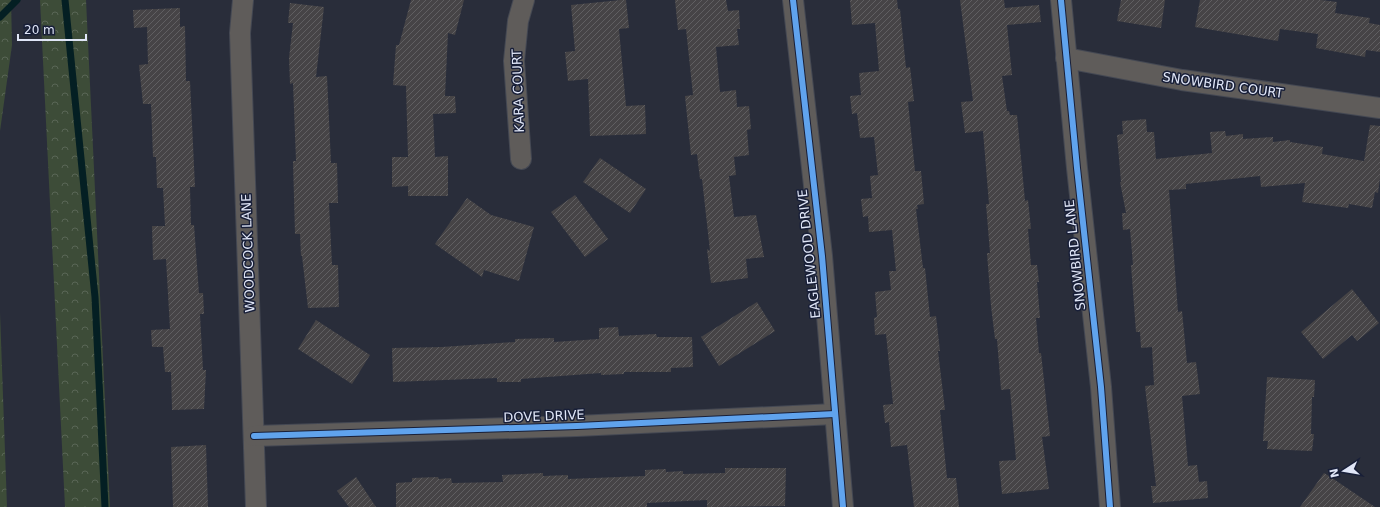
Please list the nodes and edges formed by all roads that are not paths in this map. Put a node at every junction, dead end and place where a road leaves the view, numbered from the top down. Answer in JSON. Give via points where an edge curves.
{"nodes":[{"id":1,"x":243,"y":0,"type":"edge"},
{"id":2,"x":524,"y":0,"type":"edge"},
{"id":3,"x":793,"y":0,"type":"edge"},
{"id":4,"x":1061,"y":0,"type":"edge"},
{"id":5,"x":1066,"y":58,"type":"junction"},
{"id":6,"x":1380,"y":108,"type":"edge"},
{"id":7,"x":520,"y":159,"type":"dead end"},
{"id":8,"x":835,"y":414,"type":"junction"},
{"id":9,"x":254,"y":436,"type":"junction"},
{"id":10,"x":256,"y":507,"type":"edge"},
{"id":11,"x":843,"y":507,"type":"edge"},
{"id":12,"x":1110,"y":507,"type":"edge"}],
"edges":[{"from":1,"to":9,"type":"street","name":"WOODCOCK LANE","via":[[240,33]]},
{"from":2,"to":7,"type":"street","name":"KARA COURT","via":[[518,21],[514,61]]},
{"from":3,"to":8,"type":"street","name":"EAGLEWOOD DRIVE","via":[[822,256]]},
{"from":4,"to":5,"type":"street","name":"SNOWBIRD LANE"},
{"from":5,"to":6,"type":"street","name":"SNOWBIRD COURT","via":[[1182,80]]},
{"from":5,"to":12,"type":"street","name":"SNOWBIRD LANE","via":[[1101,387]]},
{"from":8,"to":9,"type":"street","name":"DOVE DRIVE","via":[[577,426]]},
{"from":8,"to":11,"type":"street","name":"EAGLEWOOD DRIVE"},
{"from":9,"to":10,"type":"street","name":"WOODCOCK LANE"}]}
